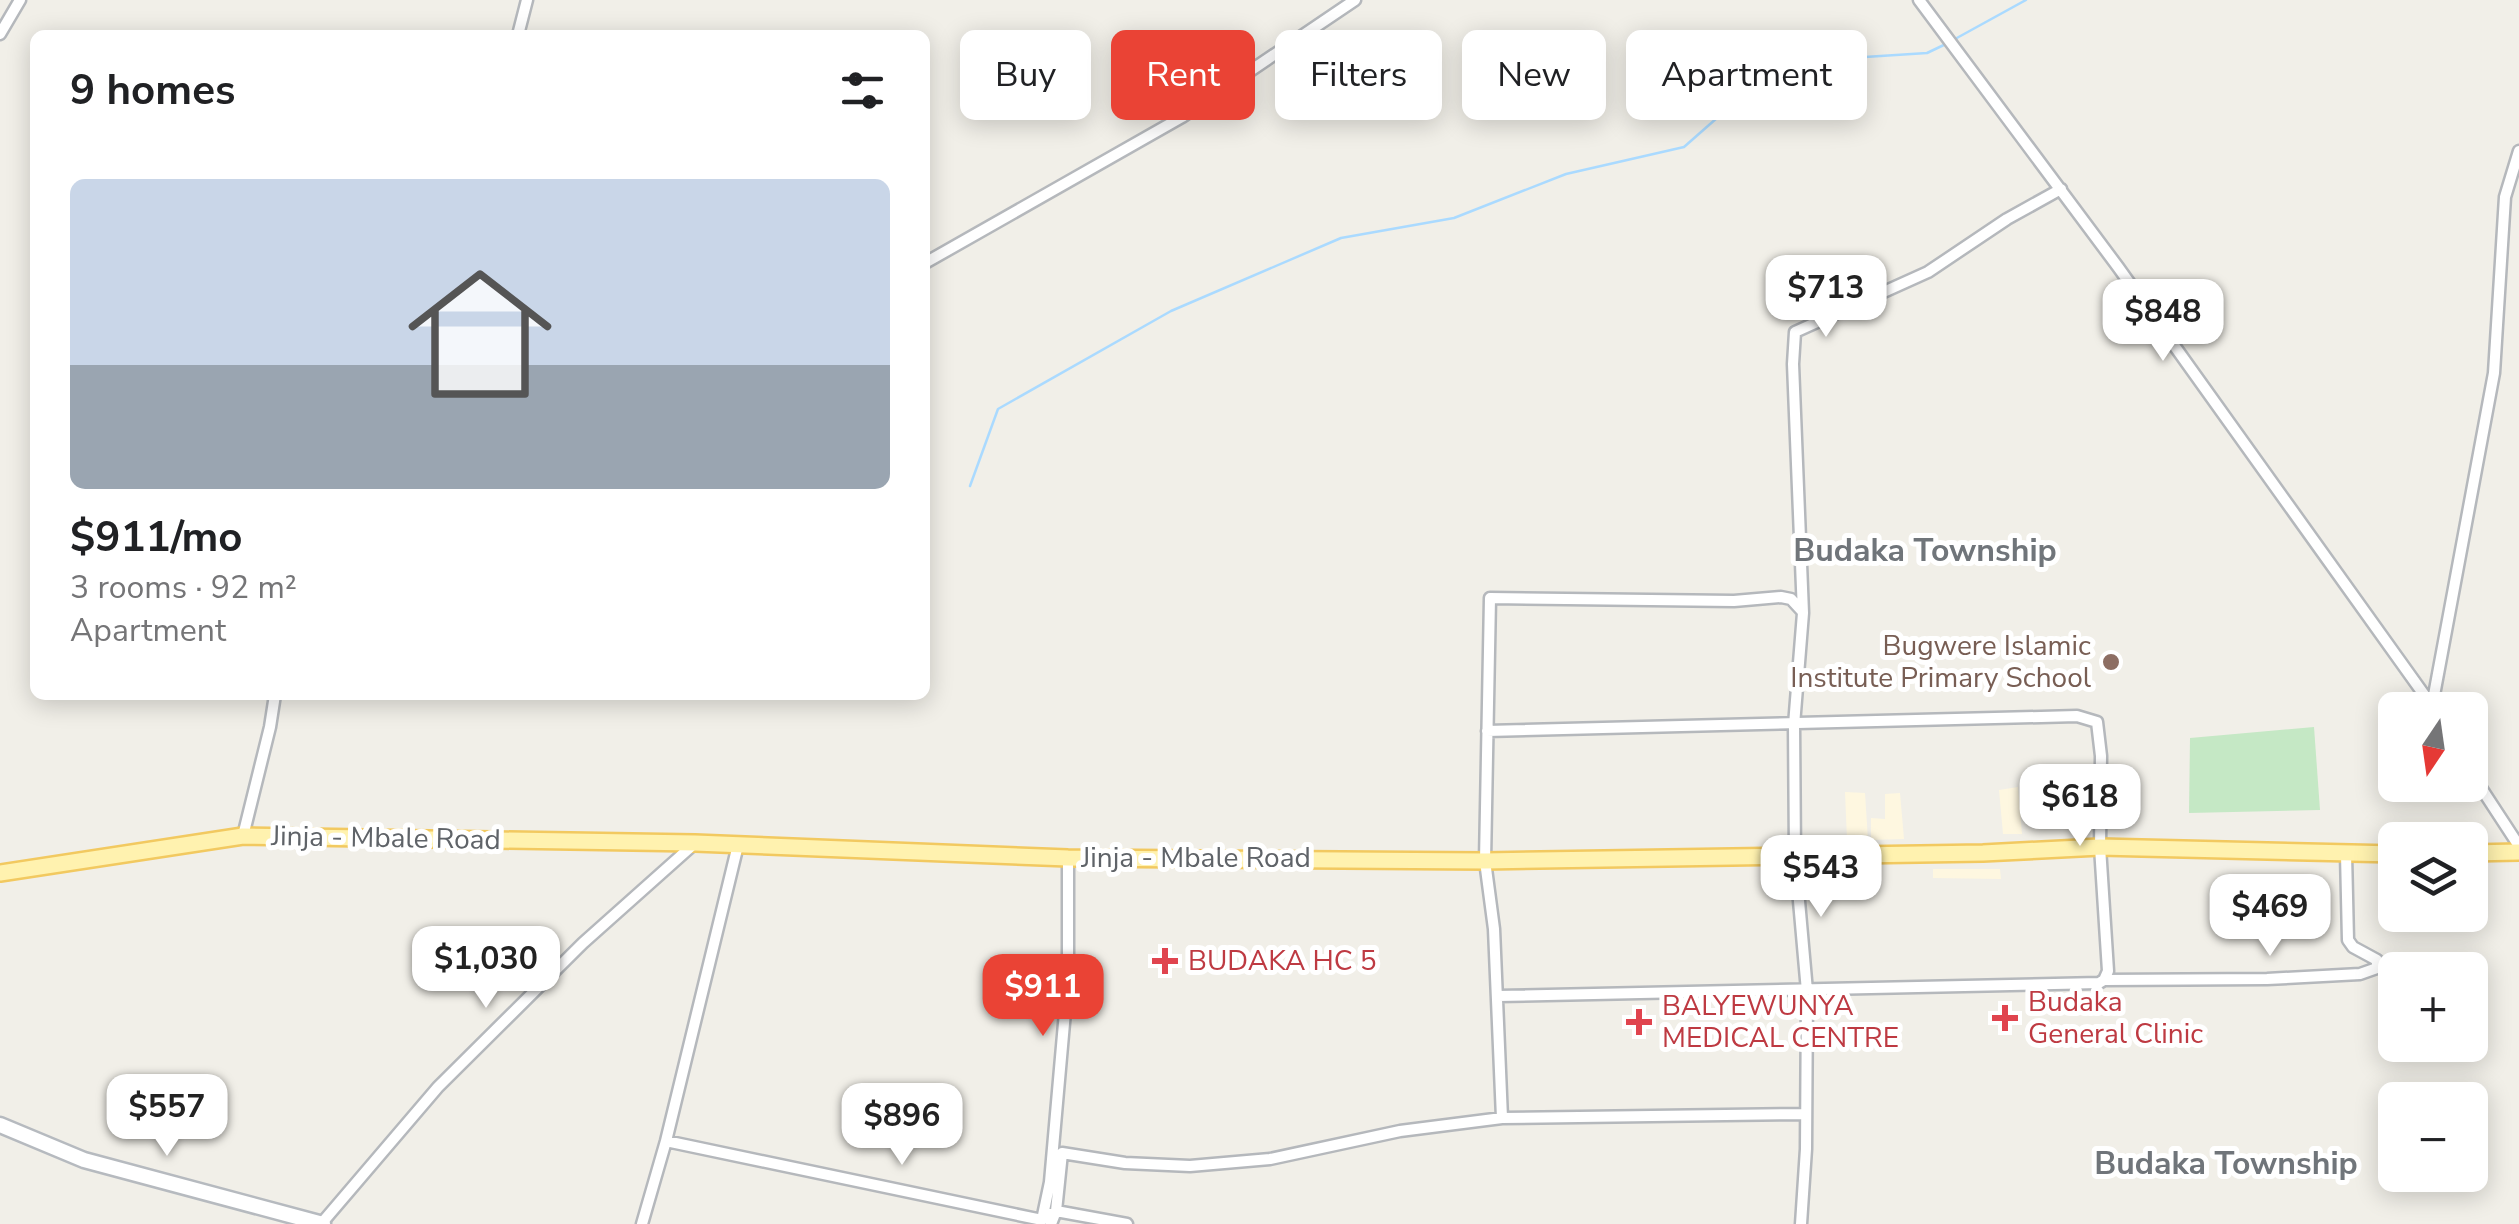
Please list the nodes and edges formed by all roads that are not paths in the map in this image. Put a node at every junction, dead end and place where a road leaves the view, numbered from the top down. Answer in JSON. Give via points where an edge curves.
{"nodes":[{"id":1,"x":20,"y":0,"type":"edge"},
{"id":2,"x":527,"y":0,"type":"edge"},
{"id":3,"x":1355,"y":0,"type":"edge"},
{"id":4,"x":1919,"y":0,"type":"edge"},
{"id":5,"x":519,"y":30,"type":"edge"},
{"id":6,"x":0,"y":34,"type":"edge"},
{"id":7,"x":2519,"y":151,"type":"edge"},
{"id":8,"x":2061,"y":189,"type":"junction"},
{"id":9,"x":930,"y":260,"type":"edge"},
{"id":10,"x":1803,"y":613,"type":"junction"},
{"id":11,"x":2422,"y":692,"type":"edge"},
{"id":12,"x":2436,"y":692,"type":"edge"},
{"id":13,"x":274,"y":700,"type":"edge"},
{"id":14,"x":1794,"y":725,"type":"junction"},
{"id":15,"x":1487,"y":731,"type":"junction"},
{"id":16,"x":2488,"y":799,"type":"edge"},
{"id":17,"x":242,"y":836,"type":"junction"},
{"id":18,"x":695,"y":843,"type":"junction"},
{"id":19,"x":738,"y":845,"type":"junction"},
{"id":20,"x":2100,"y":847,"type":"junction"},
{"id":21,"x":2519,"y":849,"type":"edge"},
{"id":22,"x":2488,"y":852,"type":"edge"},
{"id":23,"x":2346,"y":854,"type":"junction"},
{"id":24,"x":2378,"y":854,"type":"edge"},
{"id":25,"x":1796,"y":856,"type":"junction"},
{"id":26,"x":1068,"y":858,"type":"junction"},
{"id":27,"x":1484,"y":861,"type":"junction"},
{"id":28,"x":0,"y":873,"type":"edge"},
{"id":29,"x":2104,"y":980,"type":"junction"},
{"id":30,"x":1808,"y":990,"type":"junction"},
{"id":31,"x":1498,"y":996,"type":"junction"},
{"id":32,"x":1806,"y":1114,"type":"junction"},
{"id":33,"x":1502,"y":1118,"type":"junction"},
{"id":34,"x":0,"y":1126,"type":"edge"},
{"id":35,"x":666,"y":1140,"type":"junction"},
{"id":36,"x":1056,"y":1211,"type":"junction"},
{"id":37,"x":1045,"y":1223,"type":"edge"},
{"id":38,"x":322,"y":1224,"type":"edge"},
{"id":39,"x":642,"y":1224,"type":"edge"},
{"id":40,"x":1127,"y":1224,"type":"edge"},
{"id":41,"x":1801,"y":1224,"type":"edge"}],
"edges":[{"from":1,"to":6,"type":"street"},
{"from":2,"to":5,"type":"street"},
{"from":3,"to":9,"type":"street","via":[[1182,118]]},
{"from":4,"to":8,"type":"street"},
{"from":7,"to":12,"type":"street","via":[[2505,197],[2494,374]]},
{"from":8,"to":10,"type":"street","via":[[1928,272],[1795,332]]},
{"from":8,"to":11,"type":"street"},
{"from":10,"to":14,"type":"street"},
{"from":10,"to":15,"type":"street","via":[[1780,597],[1490,598]]},
{"from":13,"to":17,"type":"street"},
{"from":14,"to":15,"type":"street"},
{"from":14,"to":20,"type":"street","via":[[2018,716],[2097,722]]},
{"from":14,"to":25,"type":"street"},
{"from":15,"to":27,"type":"street"},
{"from":16,"to":21,"type":"street"},
{"from":17,"to":18,"type":"main road","name":"Jinja - Mbale Road"},
{"from":17,"to":28,"type":"main road","name":"Jinja - Mbale Road"},
{"from":18,"to":19,"type":"main road","name":"Jinja - Mbale Road"},
{"from":18,"to":38,"type":"street","via":[[438,1087]]},
{"from":19,"to":26,"type":"main road","name":"Jinja - Mbale Road"},
{"from":19,"to":35,"type":"street"},
{"from":20,"to":23,"type":"main road","name":"Jinja - Mbale Road"},
{"from":20,"to":25,"type":"main road","name":"Jinja - Mbale Road"},
{"from":20,"to":29,"type":"street"},
{"from":21,"to":22,"type":"main road"},
{"from":23,"to":24,"type":"main road","name":"Jinja - Mbale Road"},
{"from":23,"to":29,"type":"street","via":[[2348,940],[2377,960],[2377,968],[2267,979]]},
{"from":25,"to":27,"type":"main road","name":"Jinja - Mbale Road"},
{"from":25,"to":30,"type":"street"},
{"from":26,"to":27,"type":"main road","name":"Jinja - Mbale Road"},
{"from":26,"to":37,"type":"street","via":[[1068,978]]},
{"from":27,"to":31,"type":"street"},
{"from":29,"to":30,"type":"street"},
{"from":30,"to":31,"type":"street"},
{"from":30,"to":32,"type":"street"},
{"from":31,"to":33,"type":"street"},
{"from":32,"to":33,"type":"street"},
{"from":32,"to":41,"type":"street"},
{"from":33,"to":36,"type":"street","via":[[1400,1130],[1270,1159],[1190,1166],[1062,1153]]},
{"from":34,"to":38,"type":"street","via":[[84,1160]]},
{"from":35,"to":37,"type":"street"},
{"from":35,"to":39,"type":"street"},
{"from":36,"to":37,"type":"street"},
{"from":36,"to":40,"type":"street"}]}
